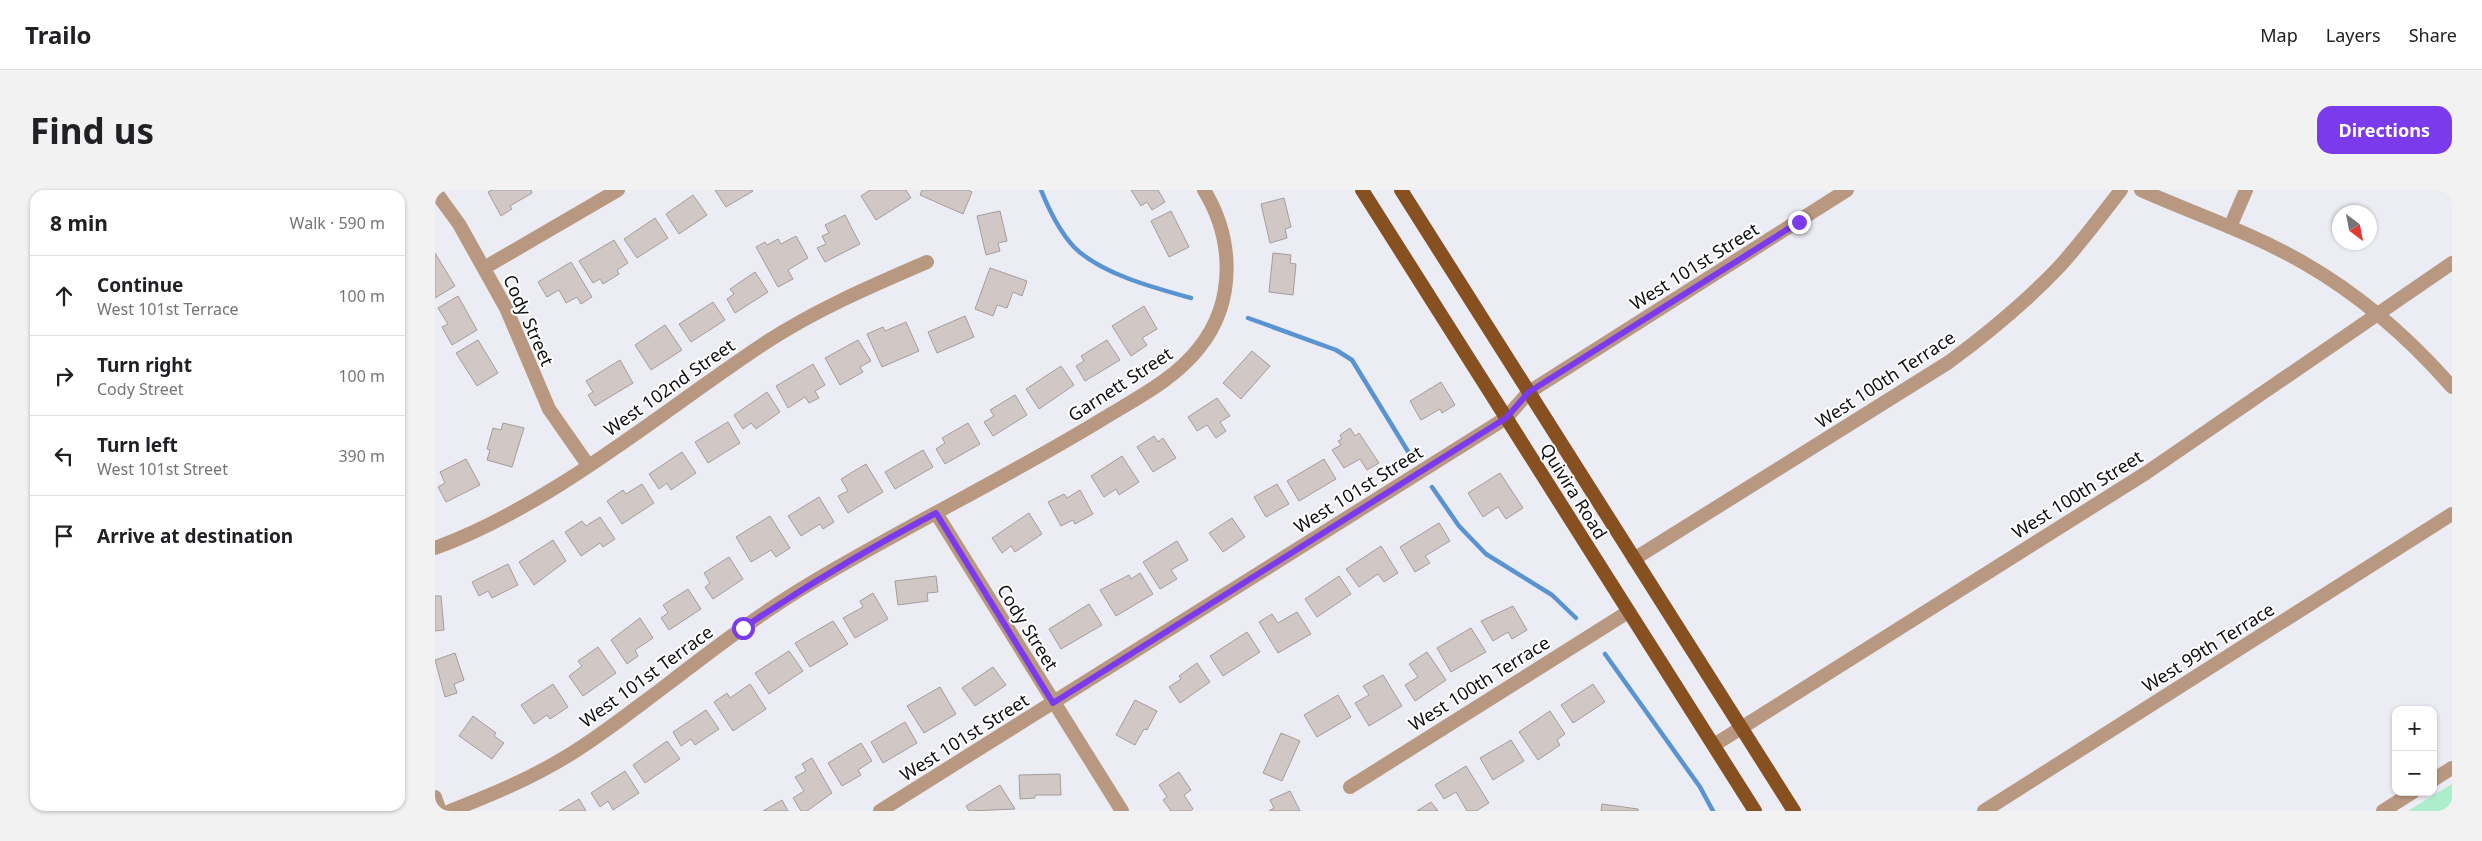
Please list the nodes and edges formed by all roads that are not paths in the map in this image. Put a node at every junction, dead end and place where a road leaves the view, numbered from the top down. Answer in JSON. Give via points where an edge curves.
{"nodes":[{"id":1,"x":618,"y":190,"type":"edge"},
{"id":2,"x":1204,"y":190,"type":"edge"},
{"id":3,"x":1362,"y":190,"type":"edge"},
{"id":4,"x":1401,"y":190,"type":"edge"},
{"id":5,"x":1847,"y":190,"type":"edge"},
{"id":6,"x":2121,"y":190,"type":"edge"},
{"id":7,"x":2141,"y":190,"type":"edge"},
{"id":8,"x":2246,"y":190,"type":"edge"},
{"id":9,"x":435,"y":191,"type":"edge"},
{"id":10,"x":2230,"y":227,"type":"junction"},
{"id":11,"x":927,"y":262,"type":"dead end"},
{"id":12,"x":2452,"y":263,"type":"edge"},
{"id":13,"x":485,"y":268,"type":"junction"},
{"id":14,"x":2376,"y":314,"type":"junction"},
{"id":15,"x":2452,"y":387,"type":"edge"},
{"id":16,"x":1529,"y":392,"type":"junction"},
{"id":17,"x":1506,"y":418,"type":"junction"},
{"id":18,"x":588,"y":465,"type":"junction"},
{"id":19,"x":936,"y":513,"type":"junction"},
{"id":20,"x":2452,"y":514,"type":"edge"},
{"id":21,"x":435,"y":548,"type":"edge"},
{"id":22,"x":1635,"y":559,"type":"junction"},
{"id":23,"x":1628,"y":612,"type":"junction"},
{"id":24,"x":1053,"y":703,"type":"junction"},
{"id":25,"x":1742,"y":727,"type":"junction"},
{"id":26,"x":1714,"y":745,"type":"junction"},
{"id":27,"x":2452,"y":768,"type":"edge"},
{"id":28,"x":2437,"y":777,"type":"edge"},
{"id":29,"x":1350,"y":787,"type":"dead end"},
{"id":30,"x":2407,"y":796,"type":"edge"},
{"id":31,"x":435,"y":797,"type":"edge"},
{"id":32,"x":440,"y":811,"type":"edge"},
{"id":33,"x":450,"y":811,"type":"edge"},
{"id":34,"x":881,"y":811,"type":"edge"},
{"id":35,"x":1122,"y":811,"type":"edge"},
{"id":36,"x":1755,"y":811,"type":"edge"},
{"id":37,"x":1795,"y":811,"type":"edge"},
{"id":38,"x":1984,"y":811,"type":"edge"},
{"id":39,"x":2383,"y":811,"type":"edge"}],
"edges":[{"from":1,"to":13,"type":"street"},
{"from":2,"to":19,"type":"street","name":"Garnett Street","via":[[1222,230],[1227,271],[1215,324],[1199,348],[1180,368],[1135,399],[1040,457]]},
{"from":3,"to":17,"type":"main road","name":"Quivira Road"},
{"from":4,"to":16,"type":"main road","name":"Quivira Road"},
{"from":5,"to":16,"type":"street","name":"West 101st Street"},
{"from":6,"to":22,"type":"street","name":"West 100th Terrace","via":[[2059,267],[1989,332],[1949,362]]},
{"from":7,"to":10,"type":"street"},
{"from":8,"to":10,"type":"street"},
{"from":9,"to":13,"type":"street","name":"Cody Street"},
{"from":10,"to":14,"type":"street","via":[[2304,263]]},
{"from":11,"to":18,"type":"street","name":"West 102nd Street","via":[[813,315],[764,344]]},
{"from":12,"to":14,"type":"street","name":"West 100th Street"},
{"from":13,"to":18,"type":"street","name":"Cody Street","via":[[506,308],[549,409]]},
{"from":14,"to":15,"type":"street"},
{"from":14,"to":25,"type":"street","name":"West 100th Street","via":[[2147,473]]},
{"from":16,"to":17,"type":"street","name":"West 101st Street"},
{"from":16,"to":22,"type":"main road","name":"Quivira Road"},
{"from":17,"to":23,"type":"main road","name":"Quivira Road"},
{"from":17,"to":24,"type":"street","name":"West 101st Street"},
{"from":18,"to":21,"type":"street","name":"West 102nd Street","via":[[515,512]]},
{"from":19,"to":24,"type":"street","name":"Cody Street"},
{"from":19,"to":33,"type":"street","name":"West 101st Terrace","via":[[799,590],[571,754],[528,778]]},
{"from":20,"to":38,"type":"street","name":"West 99th Terrace"},
{"from":22,"to":25,"type":"main road","name":"Quivira Road"},
{"from":23,"to":26,"type":"main road","name":"Quivira Road"},
{"from":23,"to":29,"type":"street","name":"West 100th Terrace"},
{"from":24,"to":34,"type":"street","name":"West 101st Street"},
{"from":24,"to":35,"type":"street","name":"Cody Street"},
{"from":25,"to":26,"type":"street","name":"West 100th Street"},
{"from":25,"to":37,"type":"main road","name":"Quivira Road"},
{"from":26,"to":36,"type":"main road","name":"Quivira Road"},
{"from":27,"to":28,"type":"street"},
{"from":30,"to":39,"type":"street"},
{"from":31,"to":32,"type":"street"}]}
